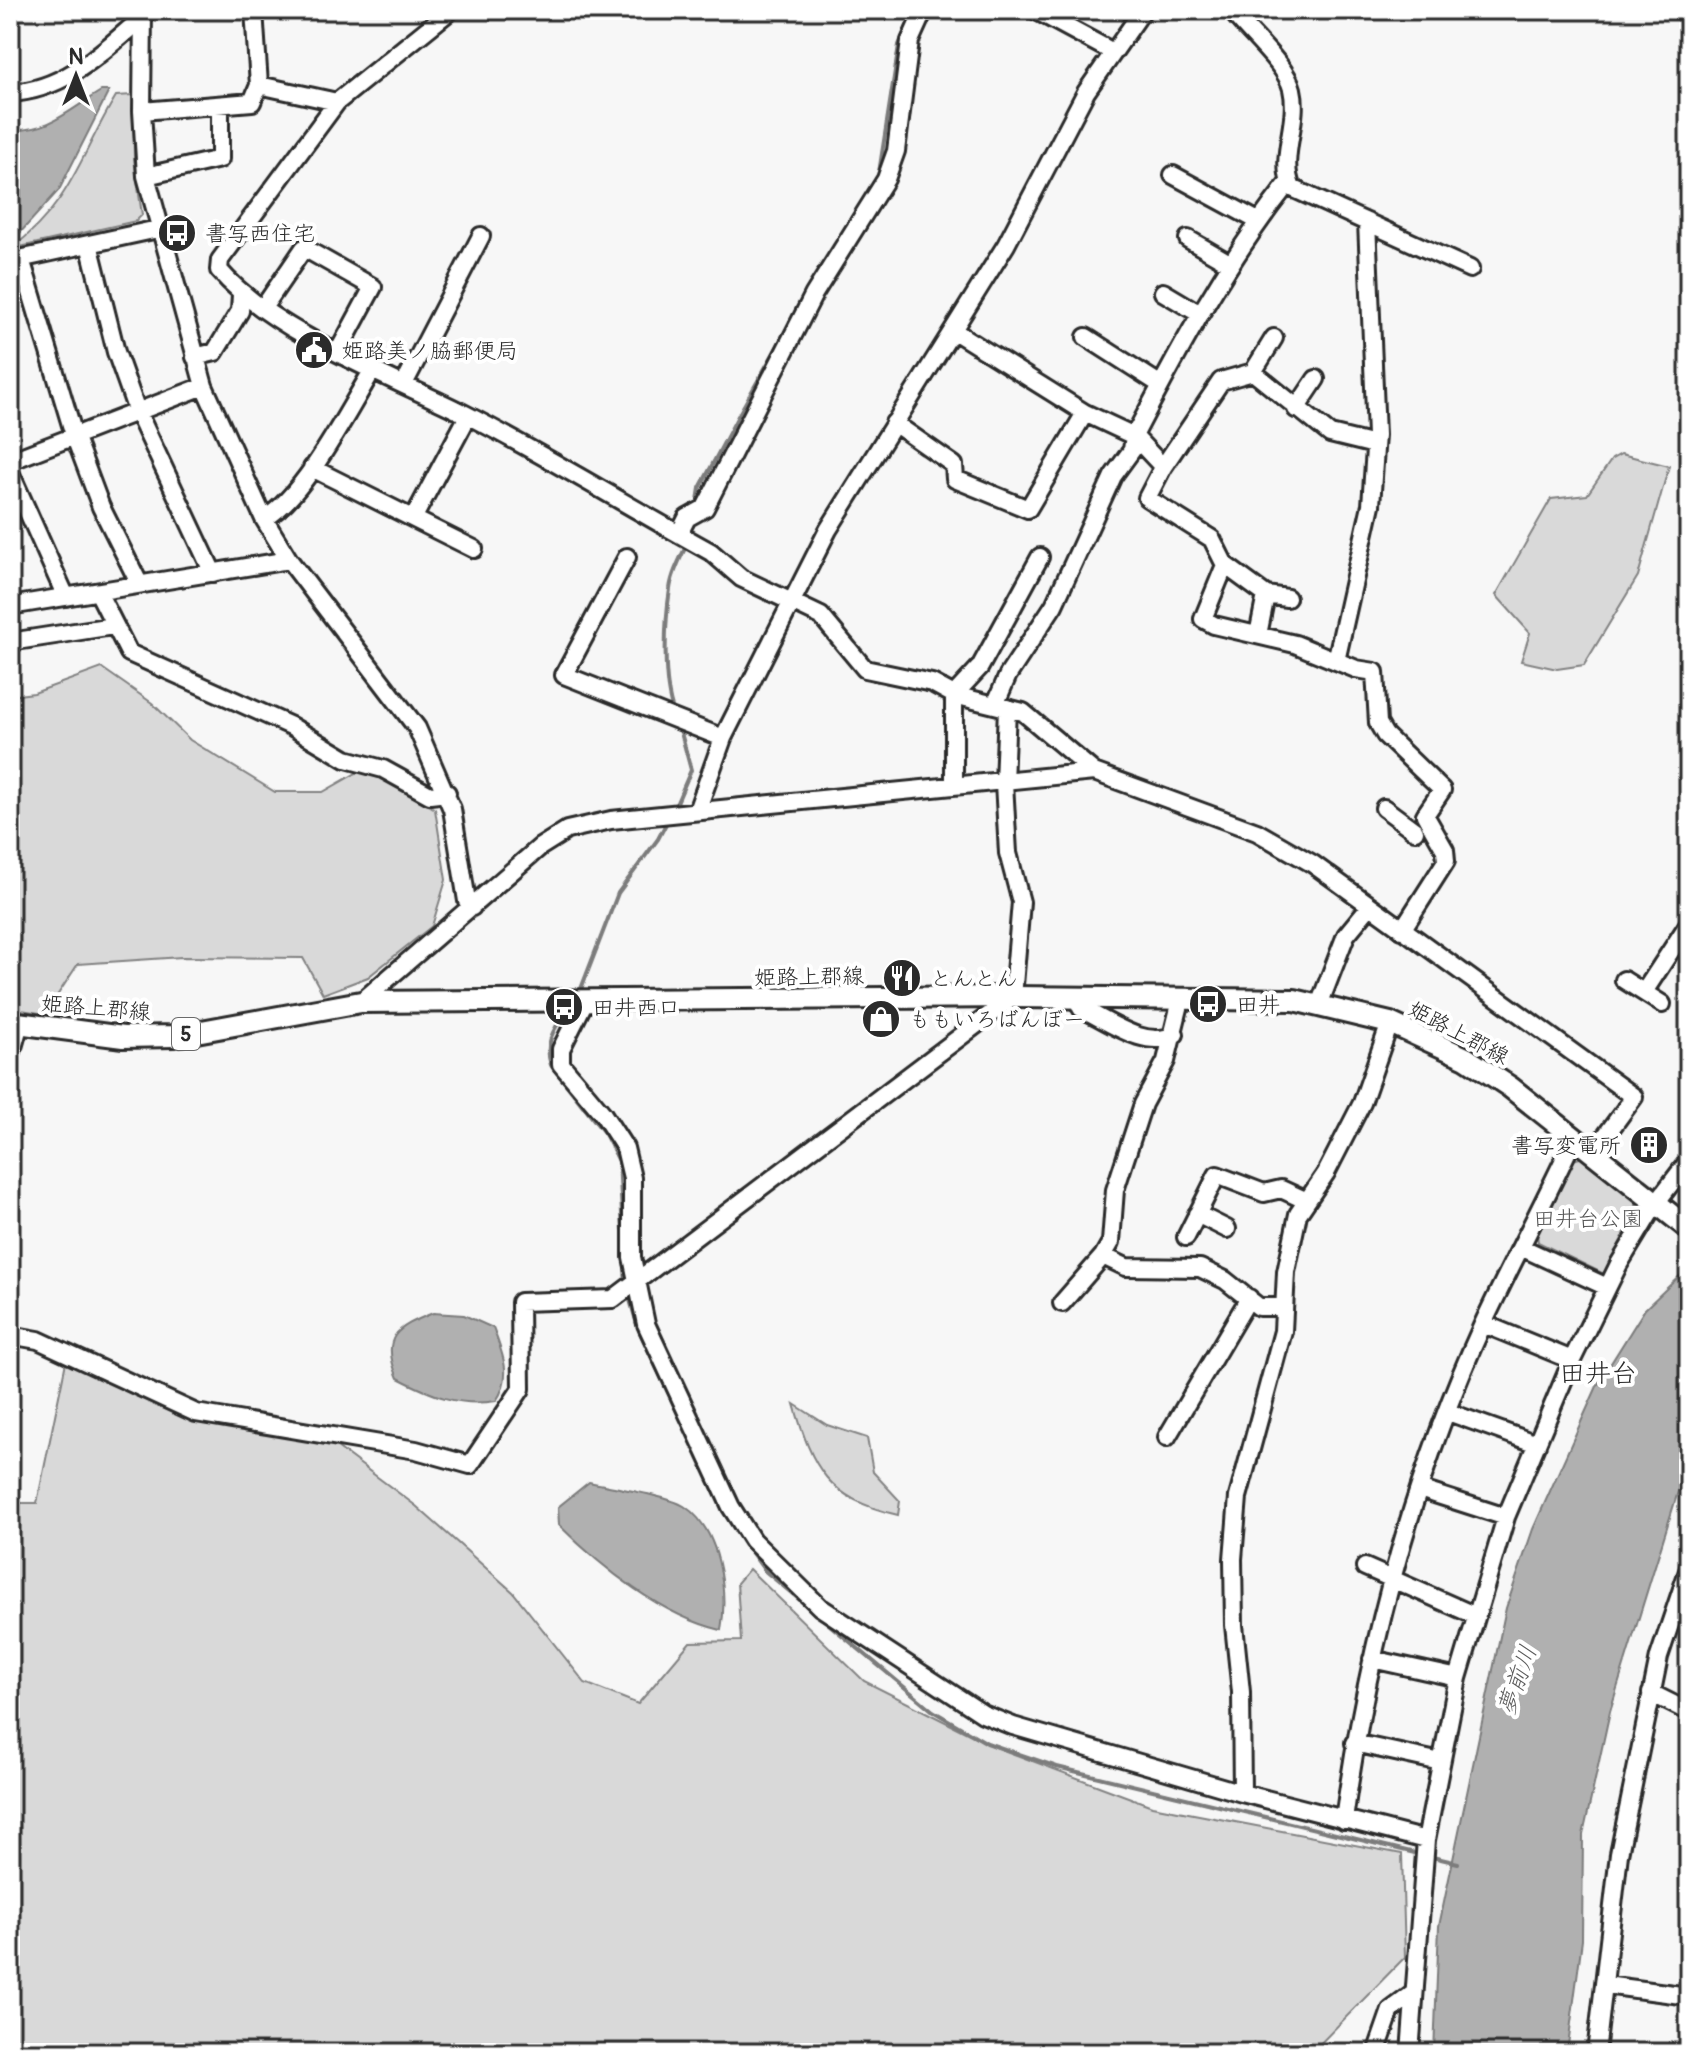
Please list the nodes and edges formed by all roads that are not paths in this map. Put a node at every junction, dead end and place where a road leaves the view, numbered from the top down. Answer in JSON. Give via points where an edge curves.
{"nodes":[{"id":1,"x":254,"y":10,"type":"edge"},
{"id":2,"x":451,"y":10,"type":"edge"},
{"id":3,"x":924,"y":10,"type":"edge"},
{"id":4,"x":1035,"y":10,"type":"edge"},
{"id":5,"x":1143,"y":10,"type":"edge"},
{"id":6,"x":1231,"y":10,"type":"edge"},
{"id":7,"x":143,"y":13,"type":"edge"},
{"id":8,"x":1113,"y":52,"type":"junction"},
{"id":9,"x":259,"y":85,"type":"junction"},
{"id":10,"x":10,"y":93,"type":"edge"},
{"id":11,"x":337,"y":102,"type":"junction"},
{"id":12,"x":220,"y":105,"type":"junction"},
{"id":13,"x":142,"y":111,"type":"junction"},
{"id":14,"x":1173,"y":175,"type":"dead end"},
{"id":15,"x":146,"y":176,"type":"junction"},
{"id":16,"x":1289,"y":182,"type":"junction"},
{"id":17,"x":1258,"y":221,"type":"junction"},
{"id":18,"x":1367,"y":222,"type":"junction"},
{"id":19,"x":158,"y":229,"type":"junction"},
{"id":20,"x":481,"y":236,"type":"dead end"},
{"id":21,"x":1188,"y":239,"type":"dead end"},
{"id":22,"x":89,"y":244,"type":"junction"},
{"id":23,"x":16,"y":260,"type":"edge"},
{"id":24,"x":1231,"y":264,"type":"junction"},
{"id":25,"x":1470,"y":269,"type":"dead end"},
{"id":26,"x":1163,"y":292,"type":"dead end"},
{"id":27,"x":241,"y":295,"type":"junction"},
{"id":28,"x":263,"y":308,"type":"junction"},
{"id":29,"x":1200,"y":314,"type":"junction"},
{"id":30,"x":954,"y":331,"type":"junction"},
{"id":31,"x":1086,"y":337,"type":"dead end"},
{"id":32,"x":1274,"y":338,"type":"dead end"},
{"id":33,"x":338,"y":352,"type":"junction"},
{"id":34,"x":195,"y":357,"type":"junction"},
{"id":35,"x":372,"y":371,"type":"junction"},
{"id":36,"x":1253,"y":372,"type":"junction"},
{"id":37,"x":1316,"y":379,"type":"dead end"},
{"id":38,"x":404,"y":384,"type":"junction"},
{"id":39,"x":1161,"y":385,"type":"junction"},
{"id":40,"x":204,"y":386,"type":"junction"},
{"id":41,"x":1296,"y":409,"type":"junction"},
{"id":42,"x":137,"y":411,"type":"junction"},
{"id":43,"x":1085,"y":413,"type":"junction"},
{"id":44,"x":468,"y":416,"type":"junction"},
{"id":45,"x":894,"y":423,"type":"junction"},
{"id":46,"x":74,"y":435,"type":"junction"},
{"id":47,"x":1134,"y":436,"type":"junction"},
{"id":48,"x":1375,"y":445,"type":"junction"},
{"id":49,"x":10,"y":461,"type":"edge"},
{"id":50,"x":1163,"y":467,"type":"junction"},
{"id":51,"x":312,"y":468,"type":"junction"},
{"id":52,"x":10,"y":472,"type":"edge"},
{"id":53,"x":414,"y":517,"type":"junction"},
{"id":54,"x":264,"y":519,"type":"junction"},
{"id":55,"x":679,"y":534,"type":"junction"},
{"id":56,"x":474,"y":549,"type":"dead end"},
{"id":57,"x":627,"y":557,"type":"dead end"},
{"id":58,"x":1040,"y":557,"type":"dead end"},
{"id":59,"x":289,"y":560,"type":"junction"},
{"id":60,"x":1225,"y":565,"type":"junction"},
{"id":61,"x":213,"y":573,"type":"junction"},
{"id":62,"x":139,"y":583,"type":"junction"},
{"id":63,"x":98,"y":592,"type":"junction"},
{"id":64,"x":1266,"y":595,"type":"junction"},
{"id":65,"x":66,"y":597,"type":"junction"},
{"id":66,"x":1287,"y":598,"type":"dead end"},
{"id":67,"x":794,"y":601,"type":"junction"},
{"id":68,"x":10,"y":606,"type":"edge"},
{"id":69,"x":113,"y":626,"type":"junction"},
{"id":70,"x":1258,"y":635,"type":"junction"},
{"id":71,"x":10,"y":642,"type":"edge"},
{"id":72,"x":1336,"y":661,"type":"junction"},
{"id":73,"x":954,"y":695,"type":"junction"},
{"id":74,"x":1001,"y":706,"type":"junction"},
{"id":75,"x":723,"y":738,"type":"junction"},
{"id":76,"x":1094,"y":772,"type":"junction"},
{"id":77,"x":954,"y":783,"type":"junction"},
{"id":78,"x":1004,"y":783,"type":"junction"},
{"id":79,"x":447,"y":793,"type":"junction"},
{"id":80,"x":1384,"y":808,"type":"dead end"},
{"id":81,"x":697,"y":811,"type":"junction"},
{"id":82,"x":1415,"y":831,"type":"dead end"},
{"id":83,"x":472,"y":907,"type":"junction"},
{"id":84,"x":1369,"y":907,"type":"junction"},
{"id":85,"x":1689,"y":923,"type":"edge"},
{"id":86,"x":1402,"y":930,"type":"junction"},
{"id":87,"x":1624,"y":980,"type":"dead end"},
{"id":88,"x":1644,"y":992,"type":"junction"},
{"id":89,"x":1013,"y":997,"type":"junction"},
{"id":90,"x":1077,"y":998,"type":"junction"},
{"id":91,"x":1181,"y":1000,"type":"junction"},
{"id":92,"x":361,"y":1002,"type":"junction"},
{"id":93,"x":584,"y":1003,"type":"junction"},
{"id":94,"x":1662,"y":1004,"type":"dead end"},
{"id":95,"x":1319,"y":1005,"type":"junction"},
{"id":96,"x":15,"y":1023,"type":"edge"},
{"id":97,"x":1390,"y":1023,"type":"junction"},
{"id":98,"x":1175,"y":1034,"type":"junction"},
{"id":99,"x":10,"y":1058,"type":"edge"},
{"id":100,"x":1574,"y":1138,"type":"junction"},
{"id":101,"x":1593,"y":1153,"type":"junction"},
{"id":102,"x":1689,"y":1160,"type":"edge"},
{"id":103,"x":1307,"y":1201,"type":"junction"},
{"id":104,"x":1656,"y":1203,"type":"junction"},
{"id":105,"x":1197,"y":1214,"type":"junction"},
{"id":106,"x":1227,"y":1229,"type":"dead end"},
{"id":107,"x":1689,"y":1229,"type":"edge"},
{"id":108,"x":1186,"y":1237,"type":"dead end"},
{"id":109,"x":1523,"y":1248,"type":"junction"},
{"id":110,"x":1103,"y":1256,"type":"junction"},
{"id":111,"x":636,"y":1280,"type":"junction"},
{"id":112,"x":1607,"y":1287,"type":"junction"},
{"id":113,"x":1249,"y":1298,"type":"junction"},
{"id":114,"x":1062,"y":1303,"type":"dead end"},
{"id":115,"x":1284,"y":1307,"type":"junction"},
{"id":116,"x":1484,"y":1324,"type":"junction"},
{"id":117,"x":10,"y":1335,"type":"edge"},
{"id":118,"x":1572,"y":1360,"type":"junction"},
{"id":119,"x":1448,"y":1412,"type":"junction"},
{"id":120,"x":1167,"y":1437,"type":"dead end"},
{"id":121,"x":1537,"y":1444,"type":"junction"},
{"id":122,"x":1419,"y":1489,"type":"junction"},
{"id":123,"x":1506,"y":1517,"type":"junction"},
{"id":124,"x":1365,"y":1567,"type":"dead end"},
{"id":125,"x":1689,"y":1568,"type":"edge"},
{"id":126,"x":1394,"y":1579,"type":"junction"},
{"id":127,"x":1476,"y":1616,"type":"junction"},
{"id":128,"x":1673,"y":1618,"type":"junction"},
{"id":129,"x":1689,"y":1626,"type":"edge"},
{"id":130,"x":1372,"y":1659,"type":"junction"},
{"id":131,"x":1458,"y":1678,"type":"junction"},
{"id":132,"x":1651,"y":1693,"type":"junction"},
{"id":133,"x":1689,"y":1712,"type":"edge"},
{"id":134,"x":1354,"y":1743,"type":"junction"},
{"id":135,"x":1441,"y":1762,"type":"junction"},
{"id":136,"x":1242,"y":1793,"type":"junction"},
{"id":137,"x":1344,"y":1820,"type":"junction"},
{"id":138,"x":1426,"y":1840,"type":"junction"},
{"id":139,"x":1605,"y":1985,"type":"junction"},
{"id":140,"x":1414,"y":1993,"type":"junction"},
{"id":141,"x":1689,"y":1996,"type":"edge"},
{"id":142,"x":1376,"y":2053,"type":"edge"},
{"id":143,"x":1410,"y":2053,"type":"edge"},
{"id":144,"x":1596,"y":2053,"type":"edge"}],
"edges":[{"from":1,"to":9,"type":"street"},
{"from":2,"to":11,"type":"street"},
{"from":3,"to":55,"type":"street","via":[[910,41],[896,151],[886,179],[814,294],[705,508],[687,518]]},
{"from":4,"to":8,"type":"street"},
{"from":5,"to":8,"type":"street"},
{"from":6,"to":16,"type":"street","via":[[1292,89]]},
{"from":7,"to":10,"type":"street","via":[[82,69],[53,84]]},
{"from":7,"to":13,"type":"street"},
{"from":8,"to":30,"type":"street","via":[[1079,103],[1006,245]]},
{"from":9,"to":11,"type":"street"},
{"from":9,"to":12,"type":"street","via":[[252,102]]},
{"from":11,"to":27,"type":"street","via":[[220,260],[219,270]]},
{"from":12,"to":13,"type":"street"},
{"from":12,"to":15,"type":"street","via":[[220,159]]},
{"from":13,"to":15,"type":"street"},
{"from":14,"to":17,"type":"street"},
{"from":15,"to":19,"type":"street"},
{"from":16,"to":17,"type":"street"},
{"from":16,"to":18,"type":"street"},
{"from":17,"to":24,"type":"street"},
{"from":18,"to":25,"type":"street"},
{"from":18,"to":48,"type":"street"},
{"from":19,"to":22,"type":"street"},
{"from":19,"to":34,"type":"street"},
{"from":20,"to":38,"type":"street"},
{"from":21,"to":24,"type":"street"},
{"from":22,"to":23,"type":"street"},
{"from":22,"to":42,"type":"street"},
{"from":23,"to":46,"type":"street"},
{"from":24,"to":29,"type":"street"},
{"from":26,"to":29,"type":"street"},
{"from":27,"to":28,"type":"street"},
{"from":27,"to":34,"type":"street","via":[[240,311],[215,352]]},
{"from":28,"to":33,"type":"street"},
{"from":28,"to":33,"type":"street","via":[[304,248],[373,287]]},
{"from":29,"to":39,"type":"street"},
{"from":30,"to":43,"type":"street"},
{"from":30,"to":45,"type":"street"},
{"from":31,"to":39,"type":"street"},
{"from":32,"to":36,"type":"street"},
{"from":33,"to":35,"type":"street"},
{"from":34,"to":40,"type":"street"},
{"from":35,"to":38,"type":"street"},
{"from":35,"to":51,"type":"street"},
{"from":36,"to":41,"type":"street"},
{"from":36,"to":50,"type":"street","via":[[1221,381]]},
{"from":37,"to":41,"type":"street"},
{"from":38,"to":44,"type":"street"},
{"from":39,"to":47,"type":"street"},
{"from":40,"to":42,"type":"street"},
{"from":40,"to":54,"type":"street"},
{"from":41,"to":48,"type":"street","via":[[1330,434]]},
{"from":42,"to":46,"type":"street"},
{"from":42,"to":61,"type":"street"},
{"from":43,"to":45,"type":"street","via":[[1028,509],[955,479],[954,465]]},
{"from":43,"to":47,"type":"street"},
{"from":44,"to":53,"type":"street"},
{"from":44,"to":55,"type":"street"},
{"from":45,"to":67,"type":"street","via":[[828,530]]},
{"from":46,"to":49,"type":"street"},
{"from":46,"to":62,"type":"street","via":[[101,507]]},
{"from":47,"to":50,"type":"street"},
{"from":47,"to":74,"type":"street","via":[[1132,450],[1113,476],[1054,605],[1008,675]]},
{"from":48,"to":72,"type":"street","via":[[1371,505]]},
{"from":50,"to":60,"type":"street","via":[[1147,498],[1212,539]]},
{"from":51,"to":53,"type":"street"},
{"from":51,"to":54,"type":"street"},
{"from":52,"to":65,"type":"street"},
{"from":53,"to":56,"type":"street"},
{"from":54,"to":59,"type":"street"},
{"from":55,"to":67,"type":"street","via":[[741,578]]},
{"from":57,"to":75,"type":"street","via":[[564,675]]},
{"from":58,"to":73,"type":"street","via":[[980,667]]},
{"from":59,"to":61,"type":"street"},
{"from":59,"to":79,"type":"street","via":[[417,728]]},
{"from":60,"to":64,"type":"street"},
{"from":60,"to":70,"type":"street","via":[[1203,619]]},
{"from":61,"to":62,"type":"street"},
{"from":62,"to":63,"type":"street"},
{"from":63,"to":65,"type":"street"},
{"from":63,"to":69,"type":"street"},
{"from":64,"to":66,"type":"street"},
{"from":64,"to":70,"type":"street"},
{"from":65,"to":68,"type":"street"},
{"from":67,"to":73,"type":"street","via":[[821,616],[865,669],[932,683]]},
{"from":67,"to":75,"type":"street"},
{"from":69,"to":71,"type":"street"},
{"from":69,"to":79,"type":"street","via":[[129,653],[291,726],[346,759],[383,769],[430,795]]},
{"from":70,"to":72,"type":"street"},
{"from":72,"to":86,"type":"street","via":[[1375,672],[1378,723],[1442,790],[1425,815],[1446,861]]},
{"from":73,"to":74,"type":"street"},
{"from":73,"to":77,"type":"street"},
{"from":74,"to":76,"type":"street","via":[[1023,712]]},
{"from":74,"to":78,"type":"street"},
{"from":75,"to":81,"type":"street"},
{"from":76,"to":78,"type":"street"},
{"from":76,"to":84,"type":"street","via":[[1257,832],[1313,864]]},
{"from":77,"to":78,"type":"street"},
{"from":77,"to":81,"type":"street"},
{"from":78,"to":89,"type":"street","via":[[1008,853],[1021,902]]},
{"from":79,"to":83,"type":"street"},
{"from":80,"to":82,"type":"street"},
{"from":81,"to":83,"type":"street","via":[[567,830]]},
{"from":83,"to":92,"type":"street"},
{"from":84,"to":86,"type":"street"},
{"from":84,"to":95,"type":"street","via":[[1346,935]]},
{"from":85,"to":88,"type":"street"},
{"from":86,"to":101,"type":"street","via":[[1634,1097]]},
{"from":87,"to":88,"type":"street"},
{"from":88,"to":94,"type":"street"},
{"from":89,"to":90,"type":"main road","name":"姫路上郡線","number":"5"},
{"from":89,"to":93,"type":"main road","name":"姫路上郡線","number":"5"},
{"from":89,"to":111,"type":"street"},
{"from":90,"to":91,"type":"main road","name":"姫路上郡線","number":"5"},
{"from":90,"to":98,"type":"street","via":[[1081,1008],[1144,1038],[1158,1041]]},
{"from":91,"to":95,"type":"main road","name":"姫路上郡線","number":"5","via":[[1294,1000]]},
{"from":91,"to":98,"type":"street"},
{"from":92,"to":93,"type":"main road","name":"姫路上郡線","number":"5"},
{"from":92,"to":96,"type":"main road","name":"姫路上郡線","number":"5","via":[[174,1036],[123,1037]]},
{"from":93,"to":111,"type":"street","via":[[561,1049],[561,1064],[625,1148],[632,1178]]},
{"from":95,"to":97,"type":"main road","name":"姫路上郡線","number":"5"},
{"from":96,"to":99,"type":"street"},
{"from":97,"to":100,"type":"main road","name":"姫路上郡線","number":"5","via":[[1466,1058]]},
{"from":97,"to":103,"type":"street","via":[[1362,1103]]},
{"from":98,"to":110,"type":"street","via":[[1124,1161],[1115,1190],[1111,1242]]},
{"from":100,"to":101,"type":"main road","name":"姫路上郡線","number":"5"},
{"from":100,"to":109,"type":"street"},
{"from":101,"to":104,"type":"main road","name":"姫路上郡線","number":"5"},
{"from":102,"to":104,"type":"street"},
{"from":103,"to":105,"type":"street","via":[[1281,1189],[1264,1193],[1217,1175]]},
{"from":103,"to":115,"type":"street","via":[[1298,1214]]},
{"from":104,"to":107,"type":"main road","name":"姫路上郡線","number":"5"},
{"from":104,"to":112,"type":"street"},
{"from":105,"to":106,"type":"street"},
{"from":105,"to":108,"type":"street"},
{"from":109,"to":112,"type":"street"},
{"from":109,"to":116,"type":"street"},
{"from":110,"to":113,"type":"street","via":[[1126,1267],[1200,1268]]},
{"from":110,"to":114,"type":"street"},
{"from":111,"to":117,"type":"street","via":[[613,1299],[520,1302],[521,1389],[470,1465],[416,1450],[196,1413],[38,1340]]},
{"from":111,"to":136,"type":"street","via":[[646,1324],[731,1507],[752,1540],[820,1607],[983,1714]]},
{"from":112,"to":118,"type":"street"},
{"from":113,"to":115,"type":"street","via":[[1259,1307]]},
{"from":113,"to":120,"type":"street","via":[[1170,1412]]},
{"from":115,"to":136,"type":"street","via":[[1283,1331],[1236,1513],[1234,1625]]},
{"from":116,"to":118,"type":"street"},
{"from":116,"to":119,"type":"street"},
{"from":118,"to":121,"type":"street"},
{"from":119,"to":121,"type":"street"},
{"from":119,"to":122,"type":"street"},
{"from":121,"to":123,"type":"street"},
{"from":122,"to":123,"type":"street"},
{"from":122,"to":126,"type":"street"},
{"from":123,"to":127,"type":"street"},
{"from":124,"to":126,"type":"street"},
{"from":125,"to":128,"type":"street"},
{"from":126,"to":127,"type":"street"},
{"from":126,"to":130,"type":"street"},
{"from":127,"to":131,"type":"street"},
{"from":128,"to":129,"type":"street"},
{"from":128,"to":132,"type":"street"},
{"from":130,"to":131,"type":"street"},
{"from":130,"to":134,"type":"street"},
{"from":131,"to":135,"type":"street"},
{"from":132,"to":133,"type":"street"},
{"from":132,"to":139,"type":"street","via":[[1619,1854]]},
{"from":134,"to":135,"type":"street"},
{"from":134,"to":137,"type":"street"},
{"from":135,"to":138,"type":"street"},
{"from":136,"to":137,"type":"street"},
{"from":137,"to":138,"type":"street"},
{"from":138,"to":140,"type":"street"},
{"from":139,"to":141,"type":"street"},
{"from":139,"to":144,"type":"street"},
{"from":140,"to":142,"type":"street","via":[[1391,2010]]},
{"from":140,"to":143,"type":"street"}]}
